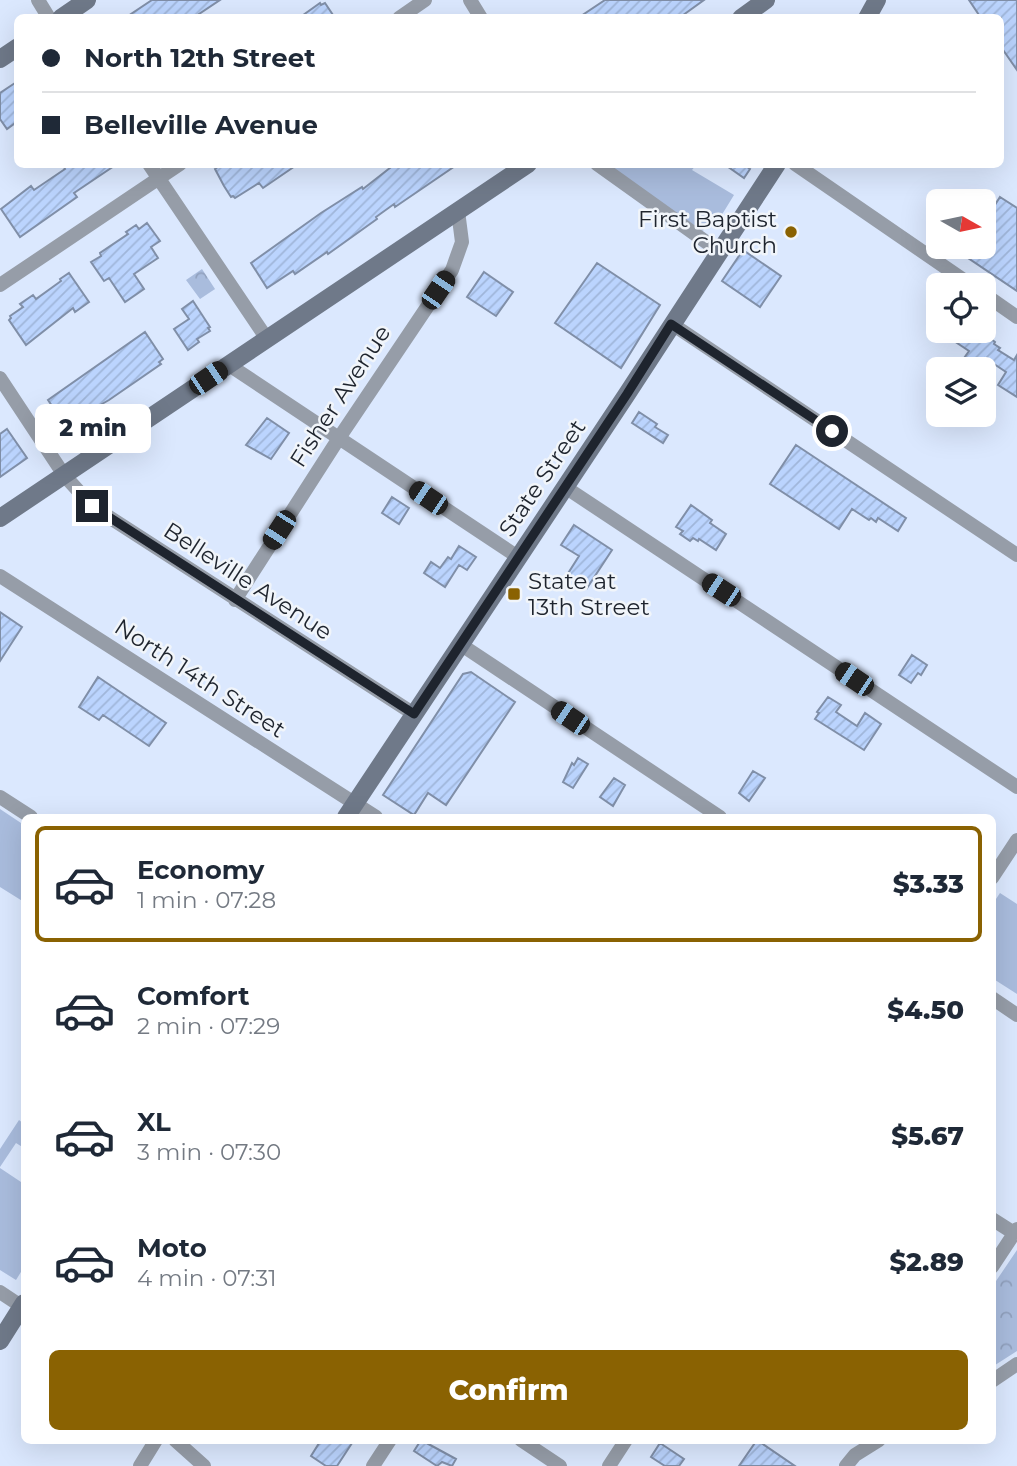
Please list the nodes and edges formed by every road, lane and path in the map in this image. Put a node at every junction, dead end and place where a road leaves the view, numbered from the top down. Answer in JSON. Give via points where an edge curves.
{"nodes":[{"id":1,"x":87,"y":0,"type":"edge"},
{"id":2,"x":425,"y":0,"type":"edge"},
{"id":3,"x":766,"y":0,"type":"edge"},
{"id":4,"x":67,"y":14,"type":"edge"},
{"id":5,"x":405,"y":14,"type":"edge"},
{"id":6,"x":747,"y":14,"type":"edge"},
{"id":7,"x":151,"y":168,"type":"edge"},
{"id":8,"x":174,"y":168,"type":"edge"},
{"id":9,"x":522,"y":168,"type":"edge"},
{"id":10,"x":603,"y":168,"type":"edge"},
{"id":11,"x":774,"y":168,"type":"edge"},
{"id":12,"x":801,"y":168,"type":"edge"},
{"id":13,"x":158,"y":179,"type":"junction"},
{"id":14,"x":458,"y":211,"type":"junction"},
{"id":15,"x":719,"y":252,"type":"junction"},
{"id":16,"x":954,"y":273,"type":"edge"},
{"id":17,"x":0,"y":285,"type":"edge"},
{"id":18,"x":996,"y":302,"type":"edge"},
{"id":19,"x":1017,"y":317,"type":"edge"},
{"id":20,"x":671,"y":324,"type":"junction"},
{"id":21,"x":267,"y":339,"type":"junction"},
{"id":22,"x":229,"y":365,"type":"junction"},
{"id":23,"x":0,"y":378,"type":"edge"},
{"id":24,"x":339,"y":438,"type":"junction"},
{"id":25,"x":64,"y":475,"type":"junction"},
{"id":26,"x":565,"y":487,"type":"junction"},
{"id":27,"x":0,"y":519,"type":"edge"},
{"id":28,"x":1017,"y":555,"type":"edge"},
{"id":29,"x":518,"y":557,"type":"junction"},
{"id":30,"x":0,"y":576,"type":"edge"},
{"id":31,"x":235,"y":600,"type":"junction"},
{"id":32,"x":460,"y":644,"type":"junction"},
{"id":33,"x":414,"y":714,"type":"junction"},
{"id":34,"x":1017,"y":788,"type":"edge"},
{"id":35,"x":0,"y":797,"type":"edge"},
{"id":36,"x":351,"y":811,"type":"edge"},
{"id":37,"x":26,"y":814,"type":"edge"},
{"id":38,"x":715,"y":814,"type":"edge"},
{"id":39,"x":1017,"y":840,"type":"edge"},
{"id":40,"x":996,"y":872,"type":"edge"},
{"id":41,"x":996,"y":1001,"type":"edge"},
{"id":42,"x":1017,"y":1015,"type":"edge"},
{"id":43,"x":996,"y":1221,"type":"edge"},
{"id":44,"x":1016,"y":1231,"type":"edge"},
{"id":45,"x":996,"y":1261,"type":"edge"},
{"id":46,"x":0,"y":1292,"type":"edge"},
{"id":47,"x":21,"y":1304,"type":"edge"},
{"id":48,"x":21,"y":1310,"type":"edge"},
{"id":49,"x":0,"y":1341,"type":"edge"},
{"id":50,"x":1017,"y":1364,"type":"edge"},
{"id":51,"x":996,"y":1378,"type":"edge"},
{"id":52,"x":154,"y":1444,"type":"edge"},
{"id":53,"x":179,"y":1444,"type":"edge"},
{"id":54,"x":387,"y":1444,"type":"edge"},
{"id":55,"x":527,"y":1444,"type":"edge"},
{"id":56,"x":623,"y":1444,"type":"edge"},
{"id":57,"x":873,"y":1444,"type":"edge"},
{"id":58,"x":140,"y":1466,"type":"edge"},
{"id":59,"x":204,"y":1466,"type":"edge"},
{"id":60,"x":373,"y":1466,"type":"edge"},
{"id":61,"x":560,"y":1466,"type":"edge"},
{"id":62,"x":609,"y":1466,"type":"edge"},
{"id":63,"x":846,"y":1466,"type":"edge"}],
"edges":[{"from":1,"to":4,"type":"main road"},
{"from":2,"to":5,"type":"street"},
{"from":3,"to":6,"type":"main road"},
{"from":7,"to":13,"type":"street"},
{"from":8,"to":13,"type":"street"},
{"from":9,"to":14,"type":"main road"},
{"from":10,"to":15,"type":"street"},
{"from":11,"to":15,"type":"main road","name":"State Street"},
{"from":12,"to":16,"type":"street"},
{"from":13,"to":17,"type":"street"},
{"from":13,"to":21,"type":"street"},
{"from":14,"to":21,"type":"main road"},
{"from":14,"to":24,"type":"street","name":"Fisher Avenue","via":[[462,242],[452,270]]},
{"from":15,"to":20,"type":"main road","name":"State Street"},
{"from":18,"to":19,"type":"street"},
{"from":20,"to":26,"type":"main road","name":"State Street"},
{"from":20,"to":28,"type":"street"},
{"from":21,"to":22,"type":"main road"},
{"from":22,"to":24,"type":"street"},
{"from":22,"to":25,"type":"main road"},
{"from":23,"to":25,"type":"street"},
{"from":24,"to":29,"type":"street"},
{"from":24,"to":31,"type":"street","name":"Fisher Avenue"},
{"from":25,"to":27,"type":"main road"},
{"from":25,"to":31,"type":"street","name":"Belleville Avenue","via":[[92,506]]},
{"from":26,"to":29,"type":"main road","name":"State Street"},
{"from":26,"to":34,"type":"street"},
{"from":29,"to":32,"type":"main road","name":"State Street"},
{"from":30,"to":36,"type":"street","name":"North 14th Street"},
{"from":31,"to":33,"type":"street","name":"Belleville Avenue"},
{"from":32,"to":33,"type":"main road","name":"State Street"},
{"from":32,"to":38,"type":"street"},
{"from":33,"to":36,"type":"main road","name":"State Street"},
{"from":35,"to":37,"type":"street"},
{"from":39,"to":40,"type":"street"},
{"from":41,"to":42,"type":"street"},
{"from":43,"to":44,"type":"street"},
{"from":44,"to":45,"type":"street"},
{"from":46,"to":47,"type":"street"},
{"from":48,"to":49,"type":"main road"},
{"from":50,"to":51,"type":"street"},
{"from":52,"to":58,"type":"street"},
{"from":53,"to":59,"type":"street"},
{"from":54,"to":60,"type":"street"},
{"from":55,"to":61,"type":"street"},
{"from":56,"to":62,"type":"street"},
{"from":57,"to":63,"type":"street"}]}
